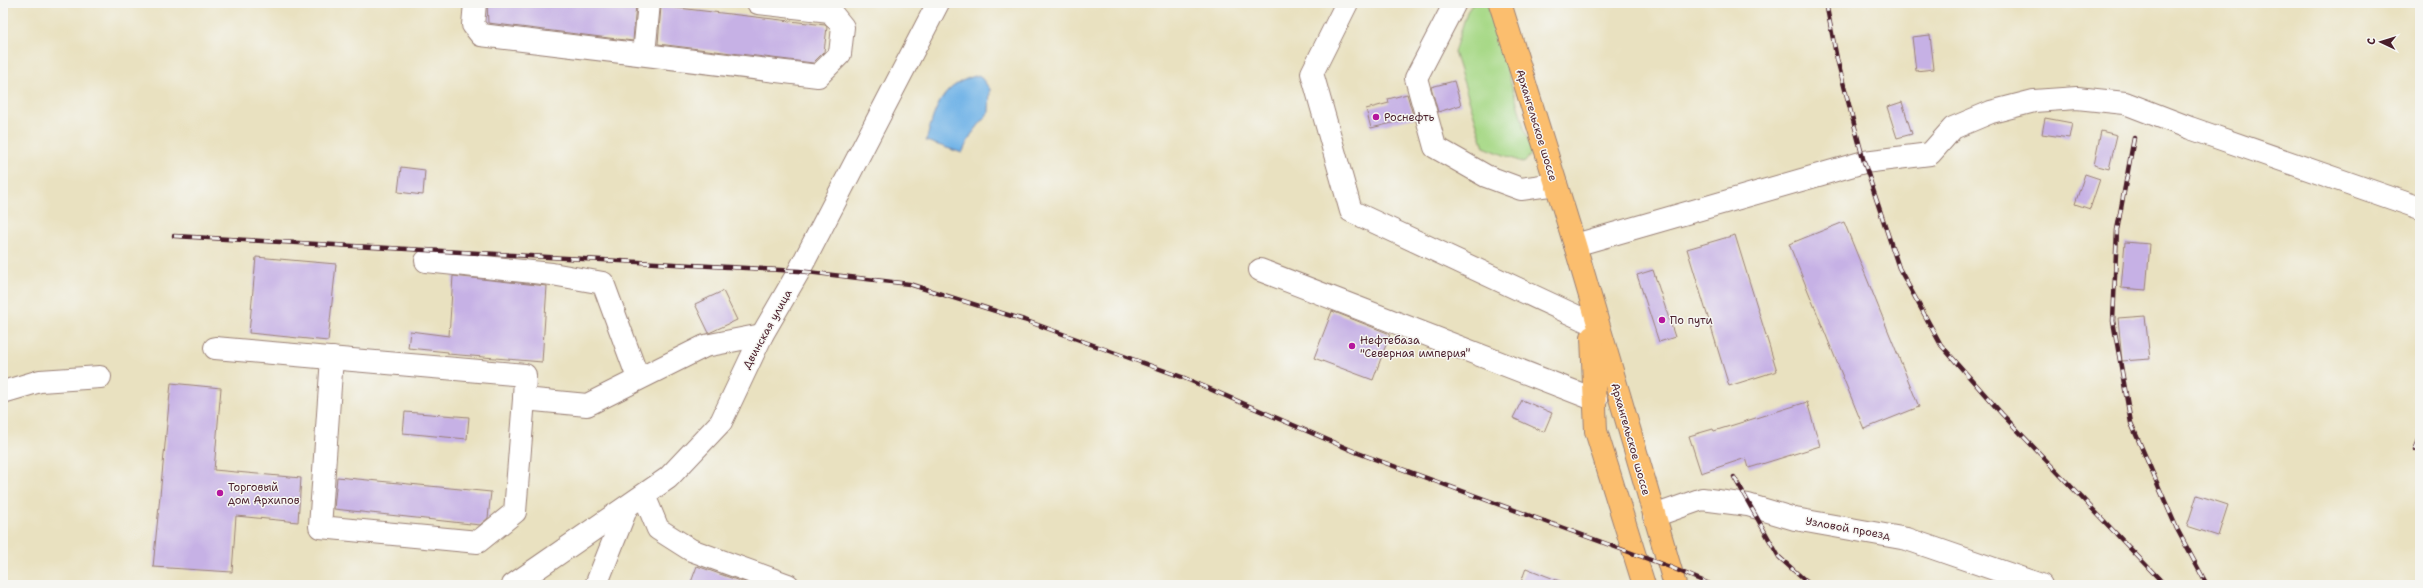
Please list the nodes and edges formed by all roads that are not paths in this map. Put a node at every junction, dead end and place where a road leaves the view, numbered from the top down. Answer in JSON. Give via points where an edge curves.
{"nodes":[{"id":1,"x":475,"y":3,"type":"edge"},
{"id":2,"x":649,"y":3,"type":"edge"},
{"id":3,"x":758,"y":3,"type":"edge"},
{"id":4,"x":938,"y":3,"type":"edge"},
{"id":5,"x":1347,"y":3,"type":"edge"},
{"id":6,"x":1455,"y":3,"type":"edge"},
{"id":7,"x":1500,"y":3,"type":"edge"},
{"id":8,"x":644,"y":54,"type":"junction"},
{"id":9,"x":1556,"y":184,"type":"junction"},
{"id":10,"x":2420,"y":208,"type":"edge"},
{"id":11,"x":1575,"y":245,"type":"junction"},
{"id":12,"x":426,"y":261,"type":"dead end"},
{"id":13,"x":1260,"y":270,"type":"dead end"},
{"id":14,"x":1589,"y":292,"type":"junction"},
{"id":15,"x":1591,"y":323,"type":"junction"},
{"id":16,"x":762,"y":335,"type":"junction"},
{"id":17,"x":215,"y":348,"type":"dead end"},
{"id":18,"x":332,"y":358,"type":"junction"},
{"id":19,"x":100,"y":377,"type":"dead end"},
{"id":20,"x":638,"y":378,"type":"junction"},
{"id":21,"x":3,"y":392,"type":"edge"},
{"id":22,"x":524,"y":399,"type":"junction"},
{"id":23,"x":1595,"y":408,"type":"junction"},
{"id":24,"x":1622,"y":408,"type":"junction"},
{"id":25,"x":635,"y":501,"type":"junction"},
{"id":26,"x":1654,"y":516,"type":"junction"},
{"id":27,"x":1624,"y":526,"type":"junction"},
{"id":28,"x":513,"y":585,"type":"edge"},
{"id":29,"x":596,"y":585,"type":"edge"},
{"id":30,"x":788,"y":585,"type":"edge"},
{"id":31,"x":1644,"y":585,"type":"edge"},
{"id":32,"x":1675,"y":585,"type":"edge"},
{"id":33,"x":2041,"y":585,"type":"edge"}],
"edges":[{"from":1,"to":8,"type":"street","via":[[473,25],[481,35]]},
{"from":2,"to":8,"type":"street"},
{"from":3,"to":8,"type":"street","via":[[830,11],[843,28],[840,54],[818,76]]},
{"from":4,"to":16,"type":"street","name":"Двинская улица","via":[[799,271]]},
{"from":5,"to":15,"type":"street","via":[[1312,73],[1351,211]]},
{"from":6,"to":9,"type":"street","via":[[1416,78],[1435,147],[1486,176],[1521,189]]},
{"from":7,"to":9,"type":"main road","name":"Архангельское шоссе"},
{"from":9,"to":11,"type":"main road","name":"Архангельское шоссе"},
{"from":10,"to":11,"type":"street","via":[[2190,128],[2124,102],[2077,98],[2034,101],[1991,112],[1953,128],[1930,154],[1864,162]]},
{"from":11,"to":14,"type":"main road","name":"Архангельское шоссе"},
{"from":12,"to":20,"type":"street","via":[[552,274],[603,283]]},
{"from":13,"to":23,"type":"street"},
{"from":14,"to":15,"type":"main road","name":"Архангельское шоссе"},
{"from":14,"to":24,"type":"main road","name":"Архангельское шоссе"},
{"from":15,"to":23,"type":"main road","name":"Архангельское шоссе"},
{"from":16,"to":20,"type":"street","via":[[705,346]]},
{"from":16,"to":25,"type":"street","name":"Двинская улица","via":[[721,422],[668,478]]},
{"from":17,"to":18,"type":"street"},
{"from":18,"to":22,"type":"street","via":[[525,375]]},
{"from":18,"to":22,"type":"street","via":[[320,527],[478,542],[515,512]]},
{"from":19,"to":21,"type":"street","via":[[40,381]]},
{"from":20,"to":22,"type":"street","via":[[587,405]]},
{"from":23,"to":24,"type":"main road"},
{"from":23,"to":27,"type":"main road","name":"Архангельское шоссе","via":[[1596,431]]},
{"from":24,"to":26,"type":"main road","name":"Архангельское шоссе"},
{"from":25,"to":28,"type":"street","name":"Двинская улица"},
{"from":25,"to":29,"type":"street"},
{"from":25,"to":30,"type":"street","via":[[658,529],[691,550]]},
{"from":26,"to":27,"type":"main road"},
{"from":26,"to":32,"type":"main road","name":"Архангельское шоссе"},
{"from":26,"to":33,"type":"street","name":"Узловой проезд","via":[[1702,499],[1748,505],[1795,519],[1907,539]]},
{"from":27,"to":31,"type":"main road","name":"Архангельское шоссе"}]}
